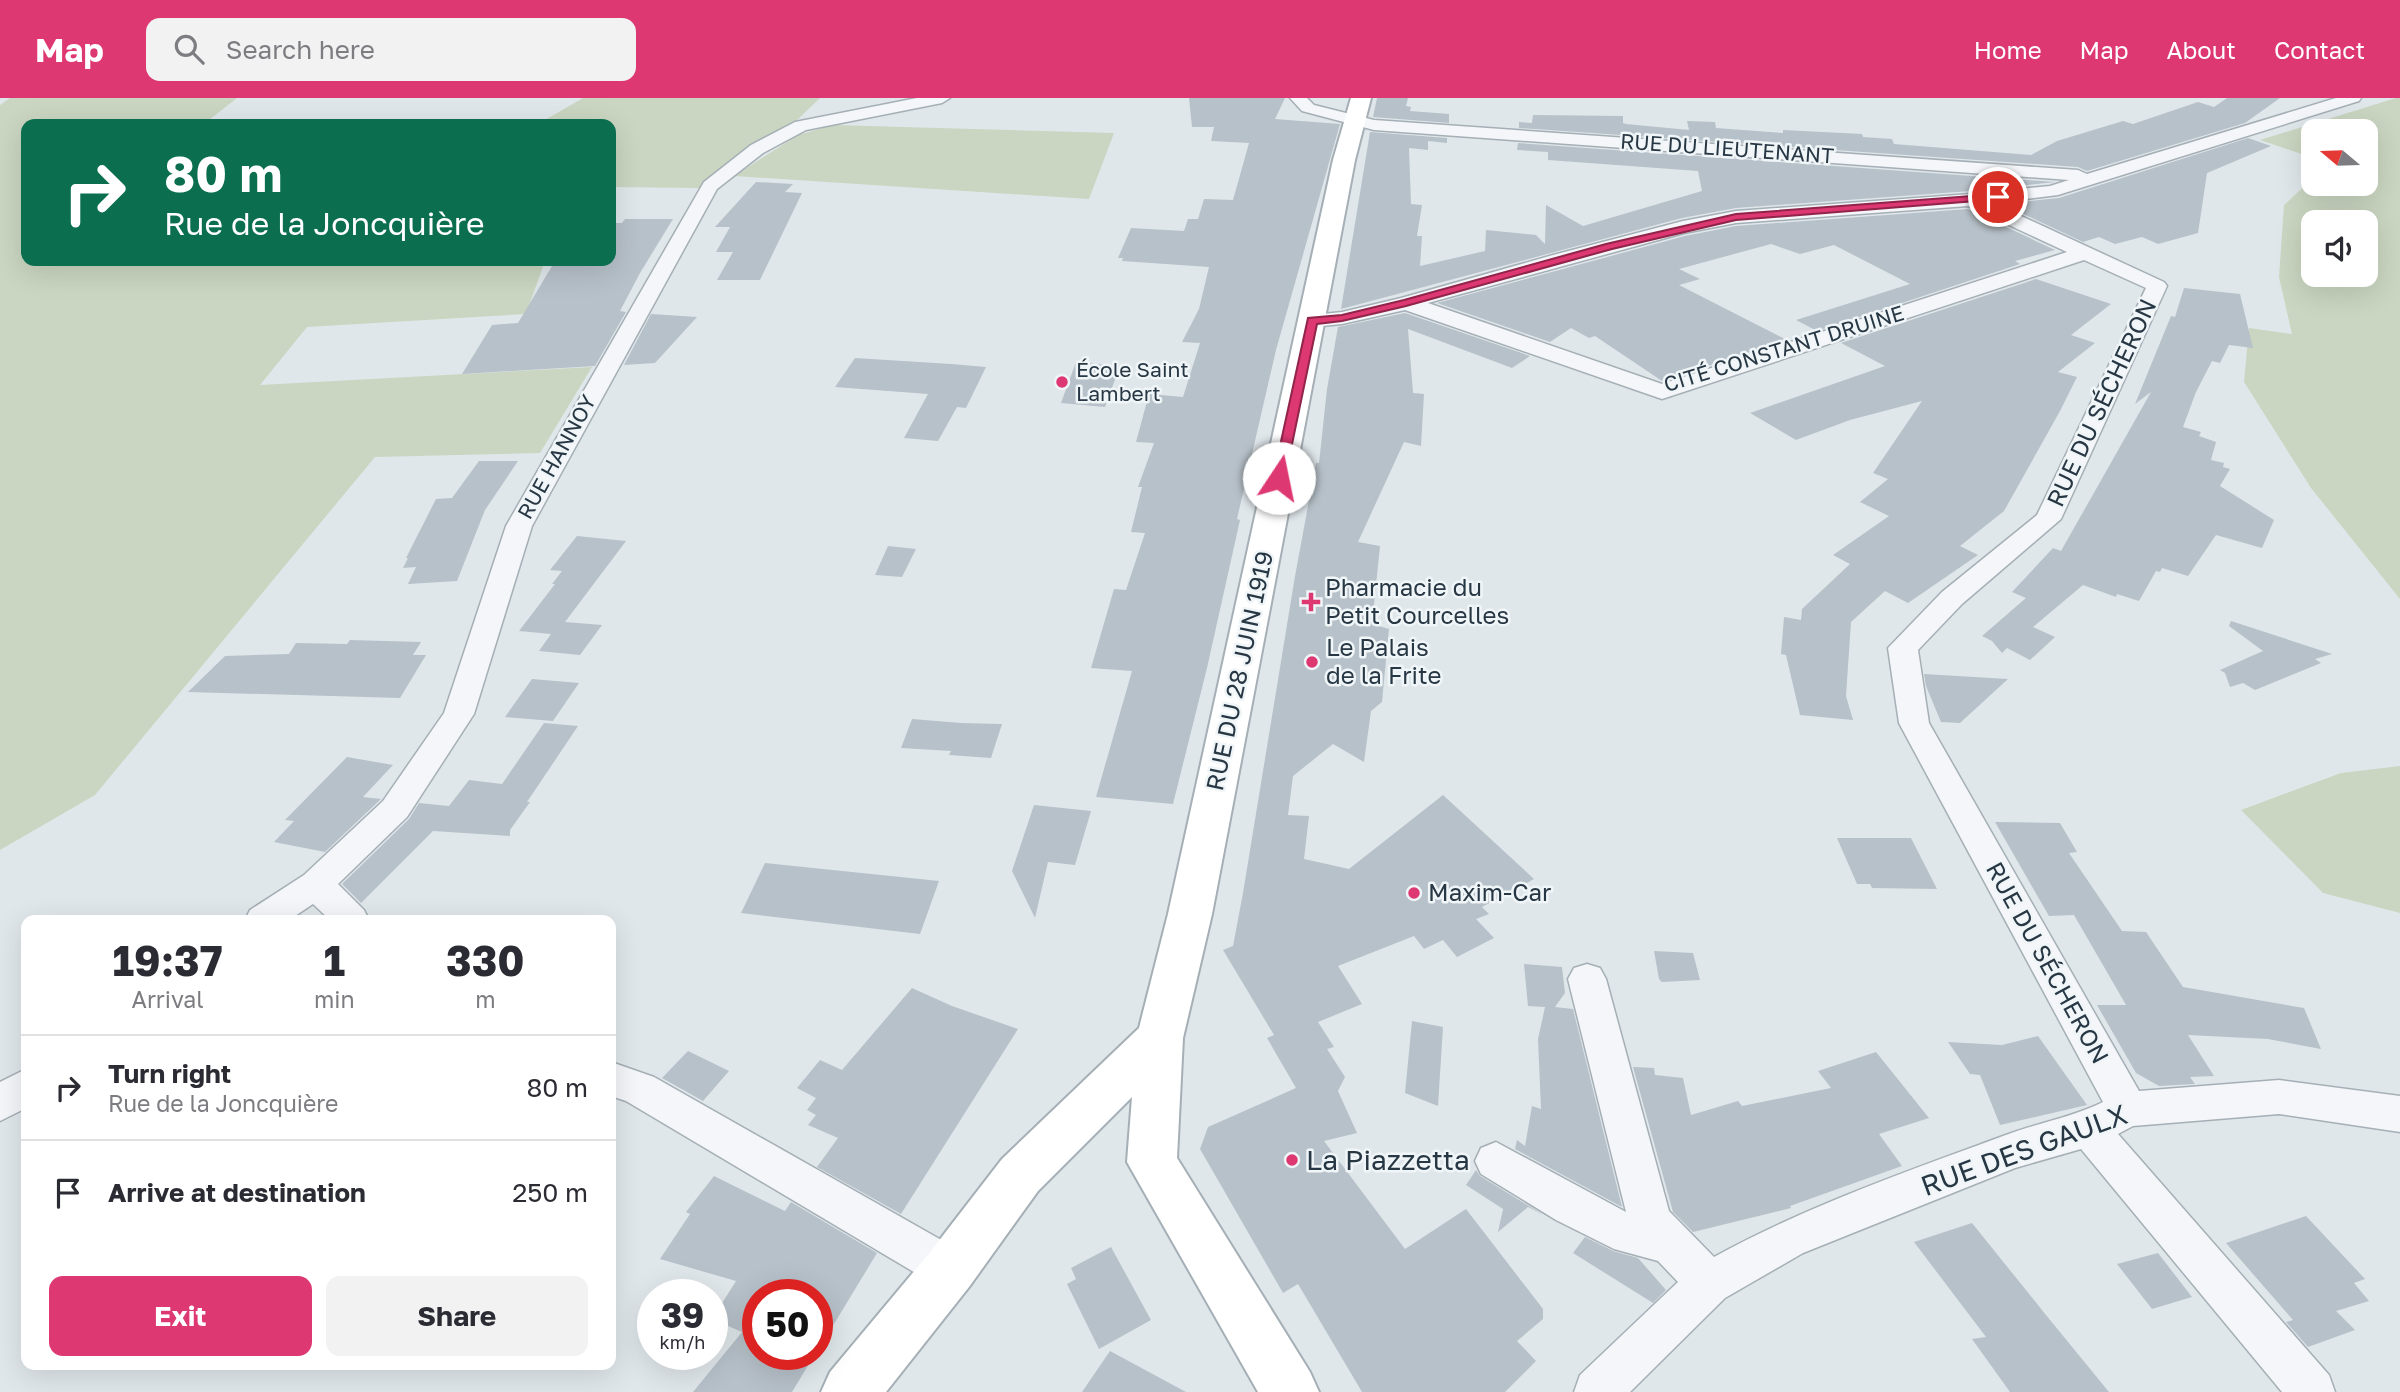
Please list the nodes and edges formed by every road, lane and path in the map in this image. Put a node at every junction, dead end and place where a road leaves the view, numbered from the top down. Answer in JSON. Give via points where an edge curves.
{"nodes":[{"id":1,"x":942,"y":98,"type":"edge"},
{"id":2,"x":1298,"y":98,"type":"edge"},
{"id":3,"x":2353,"y":98,"type":"edge"},
{"id":4,"x":2313,"y":105,"type":"edge"},
{"id":5,"x":1358,"y":109,"type":"edge"},
{"id":6,"x":2100,"y":178,"type":"junction"},
{"id":7,"x":1971,"y":200,"type":"junction"},
{"id":8,"x":2084,"y":253,"type":"junction"},
{"id":9,"x":1406,"y":303,"type":"junction"},
{"id":10,"x":1312,"y":321,"type":"junction"},
{"id":11,"x":316,"y":884,"type":"junction"},
{"id":12,"x":270,"y":915,"type":"edge"},
{"id":13,"x":346,"y":915,"type":"edge"},
{"id":14,"x":1587,"y":979,"type":"dead end"},
{"id":15,"x":1160,"y":1038,"type":"junction"},
{"id":16,"x":616,"y":1081,"type":"edge"},
{"id":17,"x":21,"y":1089,"type":"edge"},
{"id":18,"x":0,"y":1104,"type":"edge"},
{"id":19,"x":2128,"y":1109,"type":"junction"},
{"id":20,"x":2400,"y":1114,"type":"edge"},
{"id":21,"x":2089,"y":1129,"type":"junction"},
{"id":22,"x":1496,"y":1161,"type":"dead end"},
{"id":23,"x":1670,"y":1243,"type":"junction"},
{"id":24,"x":950,"y":1269,"type":"junction"},
{"id":25,"x":1709,"y":1283,"type":"junction"},
{"id":26,"x":1604,"y":1389,"type":"edge"},
{"id":27,"x":850,"y":1392,"type":"edge"},
{"id":28,"x":1290,"y":1392,"type":"edge"},
{"id":29,"x":2312,"y":1392,"type":"edge"}],
"edges":[{"from":1,"to":11,"type":"street","name":"RUE HANNOY","via":[[801,126],[757,149],[710,186],[519,526],[459,714],[395,808]]},
{"from":2,"to":5,"type":"street","name":"RUE DU LIEUTENANT","via":[[1308,108]]},
{"from":3,"to":4,"type":"street"},
{"from":4,"to":6,"type":"street"},
{"from":5,"to":6,"type":"street","name":"RUE DU LIEUTENANT","via":[[1388,126]]},
{"from":5,"to":10,"type":"main road","name":"RUE DU 28 JUIN 1919"},
{"from":6,"to":7,"type":"street","via":[[2052,191]]},
{"from":7,"to":8,"type":"street","name":"RUE DU SÉCHERON"},
{"from":7,"to":9,"type":"street","via":[[1736,217]]},
{"from":8,"to":9,"type":"street","name":"CITÉ CONSTANT DRUINE","via":[[1662,392]]},
{"from":8,"to":19,"type":"street","name":"RUE DU SÉCHERON","via":[[2158,286],[2048,519],[1952,598],[1903,648],[1914,723]]},
{"from":9,"to":10,"type":"street"},
{"from":10,"to":15,"type":"main road","name":"RUE DU 28 JUIN 1919","via":[[1190,914]]},
{"from":11,"to":12,"type":"street","name":"RUE HANNOY"},
{"from":11,"to":13,"type":"street"},
{"from":14,"to":23,"type":"street","via":[[1650,1222]]},
{"from":15,"to":24,"type":"main road","via":[[1020,1175]]},
{"from":15,"to":28,"type":"main road","name":"RUE DU 28 JUIN 1919","via":[[1152,1162]]},
{"from":16,"to":24,"type":"street","via":[[640,1089]]},
{"from":17,"to":18,"type":"street"},
{"from":19,"to":20,"type":"street","name":"RUE DES GAULX","via":[[2279,1097]]},
{"from":19,"to":21,"type":"street","name":"RUE DES GAULX"},
{"from":21,"to":25,"type":"street","name":"RUE DES GAULX","via":[[2011,1151],[1788,1239]]},
{"from":21,"to":29,"type":"street"},
{"from":22,"to":23,"type":"street","via":[[1629,1235]]},
{"from":23,"to":25,"type":"street"},
{"from":24,"to":27,"type":"main road"},
{"from":25,"to":26,"type":"street","name":"RUE DES GAULX"}]}
